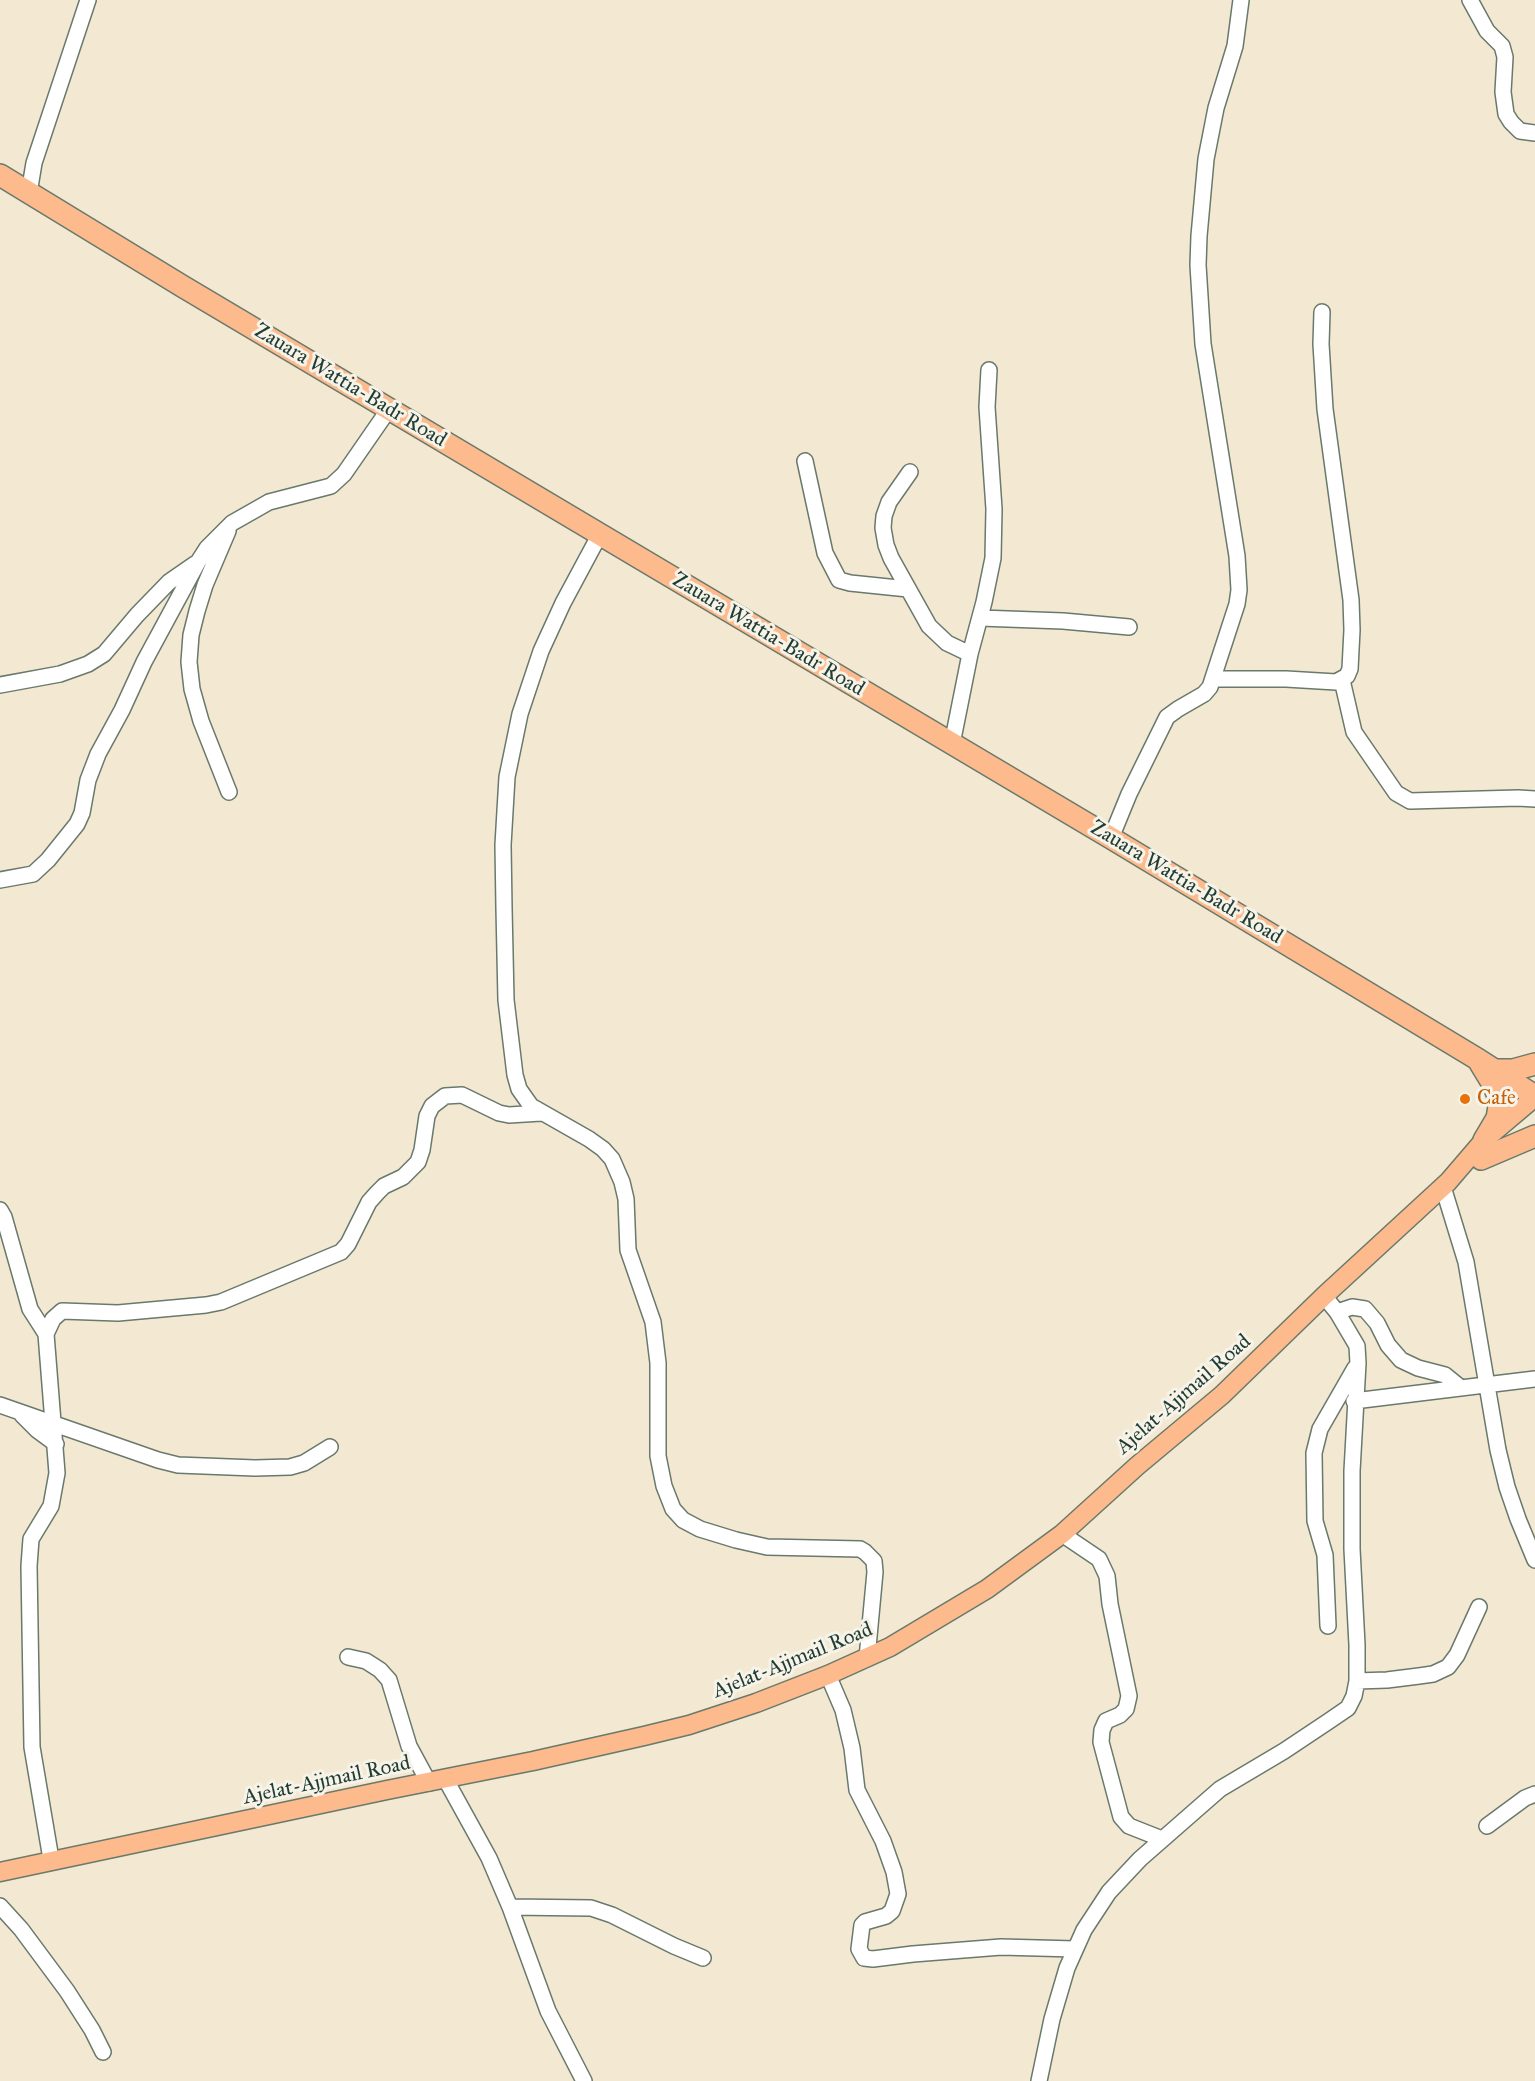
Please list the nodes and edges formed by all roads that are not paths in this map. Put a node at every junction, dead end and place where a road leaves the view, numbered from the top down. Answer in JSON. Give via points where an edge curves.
{"nodes":[{"id":1,"x":88,"y":0,"type":"edge"},
{"id":2,"x":1241,"y":0,"type":"edge"},
{"id":3,"x":1470,"y":0,"type":"edge"},
{"id":4,"x":1535,"y":133,"type":"edge"},
{"id":5,"x":0,"y":175,"type":"edge"},
{"id":6,"x":29,"y":193,"type":"junction"},
{"id":7,"x":1322,"y":312,"type":"dead end"},
{"id":8,"x":989,"y":370,"type":"dead end"},
{"id":9,"x":389,"y":409,"type":"junction"},
{"id":10,"x":805,"y":460,"type":"dead end"},
{"id":11,"x":910,"y":472,"type":"dead end"},
{"id":12,"x":232,"y":523,"type":"junction"},
{"id":13,"x":600,"y":534,"type":"junction"},
{"id":14,"x":198,"y":562,"type":"junction"},
{"id":15,"x":908,"y":589,"type":"junction"},
{"id":16,"x":980,"y":618,"type":"junction"},
{"id":17,"x":1129,"y":627,"type":"dead end"},
{"id":18,"x":970,"y":654,"type":"junction"},
{"id":19,"x":1214,"y":679,"type":"junction"},
{"id":20,"x":1342,"y":680,"type":"junction"},
{"id":21,"x":0,"y":685,"type":"edge"},
{"id":22,"x":952,"y":744,"type":"junction"},
{"id":23,"x":229,"y":792,"type":"dead end"},
{"id":24,"x":1535,"y":799,"type":"edge"},
{"id":25,"x":1111,"y":838,"type":"junction"},
{"id":26,"x":0,"y":880,"type":"edge"},
{"id":27,"x":1535,"y":1064,"type":"edge"},
{"id":28,"x":1487,"y":1065,"type":"junction"},
{"id":29,"x":1535,"y":1097,"type":"edge"},
{"id":30,"x":1535,"y":1111,"type":"edge"},
{"id":31,"x":541,"y":1113,"type":"junction"},
{"id":32,"x":1535,"y":1136,"type":"edge"},
{"id":33,"x":1483,"y":1150,"type":"junction"},
{"id":34,"x":1445,"y":1184,"type":"junction"},
{"id":35,"x":0,"y":1210,"type":"edge"},
{"id":36,"x":1324,"y":1296,"type":"junction"},
{"id":37,"x":30,"y":1309,"type":"junction"},
{"id":38,"x":62,"y":1311,"type":"junction"},
{"id":39,"x":1337,"y":1312,"type":"junction"},
{"id":40,"x":46,"y":1334,"type":"junction"},
{"id":41,"x":1358,"y":1363,"type":"junction"},
{"id":42,"x":1535,"y":1379,"type":"edge"},
{"id":43,"x":1487,"y":1385,"type":"junction"},
{"id":44,"x":1461,"y":1389,"type":"junction"},
{"id":45,"x":1354,"y":1401,"type":"junction"},
{"id":46,"x":0,"y":1405,"type":"edge"},
{"id":47,"x":20,"y":1413,"type":"junction"},
{"id":48,"x":54,"y":1423,"type":"junction"},
{"id":49,"x":56,"y":1444,"type":"junction"},
{"id":50,"x":330,"y":1447,"type":"dead end"},
{"id":51,"x":1062,"y":1534,"type":"junction"},
{"id":52,"x":1352,"y":1549,"type":"junction"},
{"id":53,"x":1325,"y":1556,"type":"junction"},
{"id":54,"x":1535,"y":1560,"type":"edge"},
{"id":55,"x":1479,"y":1607,"type":"dead end"},
{"id":56,"x":1328,"y":1626,"type":"dead end"},
{"id":57,"x":348,"y":1657,"type":"dead end"},
{"id":58,"x":867,"y":1658,"type":"junction"},
{"id":59,"x":828,"y":1675,"type":"junction"},
{"id":60,"x":1357,"y":1681,"type":"junction"},
{"id":61,"x":437,"y":1781,"type":"junction"},
{"id":62,"x":1535,"y":1794,"type":"edge"},
{"id":63,"x":1487,"y":1826,"type":"dead end"},
{"id":64,"x":1162,"y":1839,"type":"junction"},
{"id":65,"x":51,"y":1859,"type":"junction"},
{"id":66,"x":0,"y":1872,"type":"edge"},
{"id":67,"x":0,"y":1906,"type":"edge"},
{"id":68,"x":510,"y":1907,"type":"junction"},
{"id":69,"x":1075,"y":1949,"type":"junction"},
{"id":70,"x":703,"y":1958,"type":"dead end"},
{"id":71,"x":104,"y":2052,"type":"dead end"},
{"id":72,"x":584,"y":2081,"type":"edge"},
{"id":73,"x":1039,"y":2081,"type":"edge"}],
"edges":[{"from":1,"to":6,"type":"street","via":[[34,163]]},
{"from":2,"to":19,"type":"street","via":[[1234,46],[1211,128],[1199,236],[1202,335],[1239,590]]},
{"from":3,"to":4,"type":"street","via":[[1487,31],[1502,46],[1506,114],[1520,131]]},
{"from":5,"to":6,"type":"highway","name":"Zauara Wattia-Badr Road"},
{"from":6,"to":9,"type":"highway","name":"Zauara Wattia-Badr Road"},
{"from":7,"to":20,"type":"street","via":[[1325,409],[1351,600],[1351,655],[1347,676]]},
{"from":8,"to":16,"type":"street","via":[[987,407],[995,534]]},
{"from":9,"to":12,"type":"street","via":[[344,474],[331,486],[269,502]]},
{"from":9,"to":13,"type":"highway","name":"Zauara Wattia-Badr Road"},
{"from":10,"to":15,"type":"street","via":[[825,553],[839,580]]},
{"from":11,"to":15,"type":"street","via":[[889,502],[883,528],[891,558]]},
{"from":12,"to":14,"type":"street"},
{"from":12,"to":23,"type":"street","via":[[196,611],[189,662],[201,721]]},
{"from":13,"to":22,"type":"highway","name":"Zauara Wattia-Badr Road"},
{"from":13,"to":31,"type":"street","via":[[541,651],[512,748],[504,807],[509,1033],[519,1089]]},
{"from":14,"to":21,"type":"street","via":[[169,582],[104,654],[88,664],[60,674]]},
{"from":14,"to":26,"type":"street","via":[[95,759],[77,824],[33,874]]},
{"from":15,"to":18,"type":"street","via":[[938,636]]},
{"from":16,"to":17,"type":"street"},
{"from":16,"to":18,"type":"street"},
{"from":18,"to":22,"type":"street"},
{"from":19,"to":20,"type":"street"},
{"from":19,"to":25,"type":"street","via":[[1204,694],[1167,717]]},
{"from":20,"to":24,"type":"street","via":[[1354,732],[1396,793],[1410,801]]},
{"from":22,"to":25,"type":"highway","name":"Zauara Wattia-Badr Road"},
{"from":25,"to":28,"type":"highway","name":"Zauara Wattia-Badr Road"},
{"from":27,"to":28,"type":"highway","via":[[1513,1070]]},
{"from":28,"to":29,"type":"highway","name":"Zauara Wattia-Badr Road"},
{"from":28,"to":33,"type":"highway","via":[[1486,1076],[1500,1101]]},
{"from":29,"to":33,"type":"main road"},
{"from":30,"to":33,"type":"main road"},
{"from":31,"to":38,"type":"street","via":[[509,1115],[462,1095],[445,1096],[432,1106],[418,1162],[403,1177],[376,1193],[341,1252],[221,1302],[118,1313]]},
{"from":31,"to":58,"type":"street","via":[[603,1149],[622,1182],[628,1250],[650,1306],[655,1331],[658,1456],[673,1509],[682,1520],[700,1529],[767,1547],[865,1552],[874,1561],[875,1572]]},
{"from":32,"to":33,"type":"highway"},
{"from":33,"to":34,"type":"main road","name":"Ajelat-Ajjmail Road"},
{"from":34,"to":36,"type":"main road","name":"Ajelat-Ajjmail Road"},
{"from":34,"to":43,"type":"street","via":[[1466,1262]]},
{"from":35,"to":37,"type":"street"},
{"from":36,"to":39,"type":"street"},
{"from":36,"to":51,"type":"main road","name":"Ajelat-Ajjmail Road","via":[[1222,1395]]},
{"from":37,"to":38,"type":"street"},
{"from":37,"to":40,"type":"street"},
{"from":38,"to":40,"type":"street"},
{"from":39,"to":41,"type":"street","via":[[1354,1339]]},
{"from":39,"to":44,"type":"street","via":[[1352,1307],[1365,1309],[1401,1360],[1445,1375]]},
{"from":40,"to":48,"type":"street"},
{"from":41,"to":45,"type":"street"},
{"from":41,"to":53,"type":"street","via":[[1320,1429],[1314,1453],[1315,1521]]},
{"from":42,"to":43,"type":"street"},
{"from":43,"to":44,"type":"street"},
{"from":43,"to":54,"type":"street","via":[[1508,1487]]},
{"from":44,"to":45,"type":"street"},
{"from":45,"to":52,"type":"street"},
{"from":46,"to":47,"type":"street"},
{"from":47,"to":48,"type":"street"},
{"from":47,"to":49,"type":"street"},
{"from":48,"to":49,"type":"street"},
{"from":48,"to":50,"type":"street","via":[[158,1460],[187,1466],[290,1467]]},
{"from":49,"to":65,"type":"street","via":[[54,1498],[31,1539],[29,1566],[32,1747]]},
{"from":51,"to":58,"type":"main road","name":"Ajelat-Ajjmail Road","via":[[987,1589]]},
{"from":51,"to":64,"type":"street","via":[[1099,1559],[1107,1576],[1129,1696],[1126,1709],[1106,1721],[1101,1742],[1121,1816],[1129,1826]]},
{"from":52,"to":53,"type":"street"},
{"from":52,"to":60,"type":"street"},
{"from":53,"to":56,"type":"street"},
{"from":55,"to":60,"type":"street","via":[[1448,1667],[1433,1674]]},
{"from":57,"to":61,"type":"street","via":[[366,1661],[389,1680],[409,1746]]},
{"from":58,"to":59,"type":"main road","name":"Ajelat-Ajjmail Road"},
{"from":59,"to":61,"type":"main road","name":"Ajelat-Ajjmail Road","via":[[689,1725]]},
{"from":59,"to":69,"type":"street","via":[[843,1710],[857,1790],[883,1841],[898,1894],[892,1911],[862,1925],[859,1949],[864,1958],[1001,1947]]},
{"from":60,"to":64,"type":"street","via":[[1348,1708],[1220,1790]]},
{"from":61,"to":65,"type":"main road","name":"Ajelat-Ajjmail Road"},
{"from":61,"to":68,"type":"street","via":[[489,1858]]},
{"from":62,"to":63,"type":"street"},
{"from":64,"to":69,"type":"street","via":[[1108,1892]]},
{"from":65,"to":66,"type":"main road","name":"Ajelat-Ajjmail Road"},
{"from":67,"to":71,"type":"street","via":[[67,1991]]},
{"from":68,"to":70,"type":"street","via":[[591,1908]]},
{"from":68,"to":72,"type":"street","via":[[548,2011]]},
{"from":69,"to":73,"type":"street","via":[[1052,2019]]}]}
